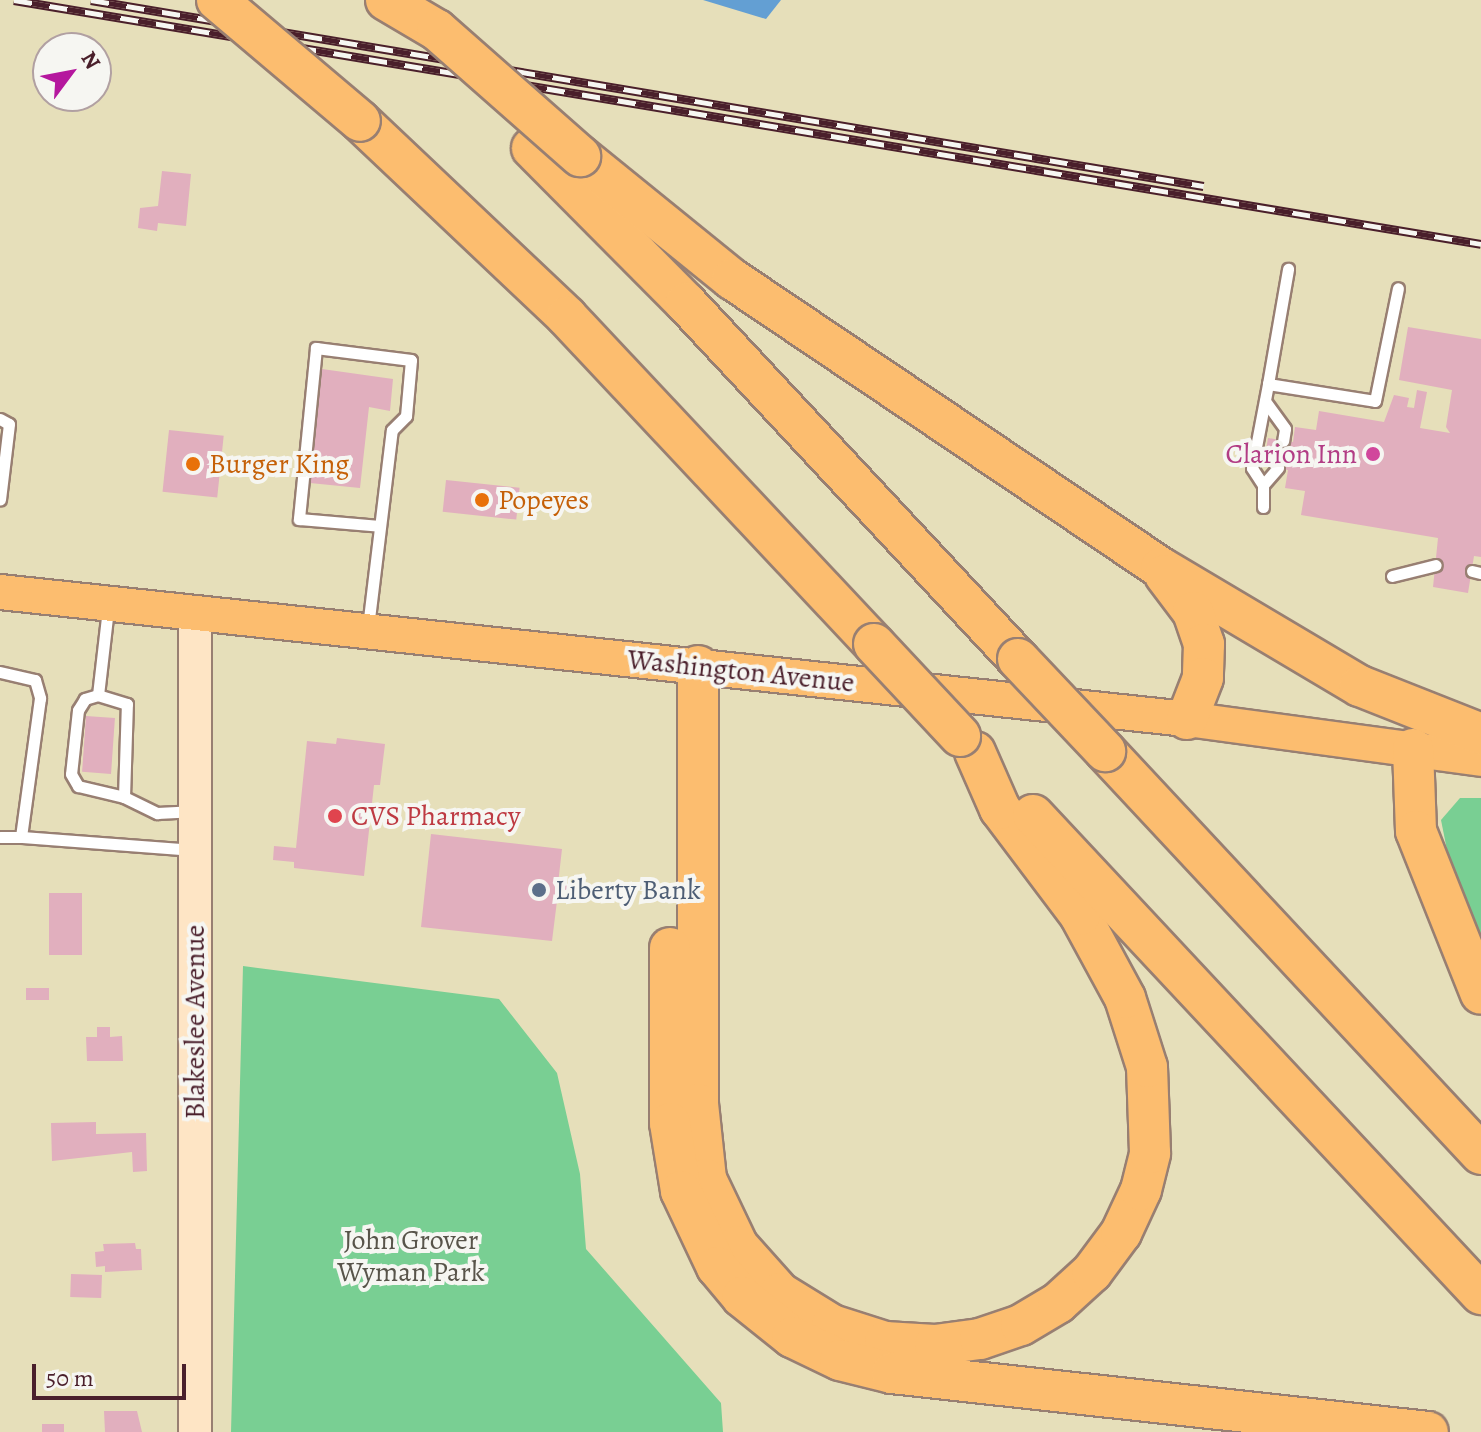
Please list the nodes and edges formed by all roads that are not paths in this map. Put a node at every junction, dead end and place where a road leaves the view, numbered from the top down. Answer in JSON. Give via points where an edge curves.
{"nodes":[{"id":1,"x":217,"y":0,"type":"edge"},
{"id":2,"x":368,"y":0,"type":"edge"},
{"id":3,"x":386,"y":0,"type":"edge"},
{"id":4,"x":1288,"y":269,"type":"dead end"},
{"id":5,"x":1398,"y":288,"type":"dead end"},
{"id":6,"x":1268,"y":384,"type":"junction"},
{"id":7,"x":1265,"y":401,"type":"junction"},
{"id":8,"x":0,"y":419,"type":"edge"},
{"id":9,"x":1283,"y":441,"type":"dead end"},
{"id":10,"x":1278,"y":468,"type":"dead end"},
{"id":11,"x":1263,"y":485,"type":"junction"},
{"id":12,"x":0,"y":499,"type":"edge"},
{"id":13,"x":1263,"y":507,"type":"dead end"},
{"id":14,"x":380,"y":526,"type":"junction"},
{"id":15,"x":1436,"y":565,"type":"dead end"},
{"id":16,"x":1161,"y":568,"type":"junction"},
{"id":17,"x":1392,"y":576,"type":"dead end"},
{"id":18,"x":0,"y":592,"type":"edge"},
{"id":19,"x":108,"y":604,"type":"junction"},
{"id":20,"x":195,"y":613,"type":"junction"},
{"id":21,"x":367,"y":631,"type":"junction"},
{"id":22,"x":684,"y":665,"type":"junction"},
{"id":23,"x":0,"y":672,"type":"edge"},
{"id":24,"x":98,"y":695,"type":"junction"},
{"id":25,"x":1187,"y":719,"type":"junction"},
{"id":26,"x":1481,"y":734,"type":"edge"},
{"id":27,"x":967,"y":744,"type":"junction"},
{"id":28,"x":1413,"y":749,"type":"junction"},
{"id":29,"x":1481,"y":759,"type":"edge"},
{"id":30,"x":124,"y":797,"type":"junction"},
{"id":31,"x":195,"y":811,"type":"junction"},
{"id":32,"x":0,"y":837,"type":"edge"},
{"id":33,"x":21,"y":837,"type":"junction"},
{"id":34,"x":195,"y":850,"type":"junction"},
{"id":35,"x":1481,"y":994,"type":"edge"},
{"id":36,"x":1481,"y":1154,"type":"edge"},
{"id":37,"x":1481,"y":1294,"type":"edge"},
{"id":38,"x":195,"y":1432,"type":"edge"},
{"id":39,"x":1428,"y":1432,"type":"edge"}],
"edges":[{"from":1,"to":27,"type":"highway","bridge":true,"via":[[360,121],[567,317]]},
{"from":2,"to":36,"type":"highway","bridge":true,"via":[[532,148],[686,303]]},
{"from":3,"to":16,"type":"highway","bridge":true,"via":[[437,30],[580,156],[732,279]]},
{"from":4,"to":6,"type":"lane"},
{"from":5,"to":6,"type":"lane","via":[[1375,401]]},
{"from":6,"to":7,"type":"lane"},
{"from":7,"to":9,"type":"lane","via":[[1285,429]]},
{"from":7,"to":11,"type":"lane","via":[[1252,468]]},
{"from":8,"to":12,"type":"lane","via":[[9,424]]},
{"from":10,"to":11,"type":"lane"},
{"from":11,"to":13,"type":"lane"},
{"from":14,"to":14,"type":"lane","via":[[392,430],[406,416],[411,360],[316,348],[299,519]]},
{"from":14,"to":21,"type":"lane"},
{"from":15,"to":17,"type":"lane"},
{"from":16,"to":25,"type":"highway","via":[[1193,612],[1204,644],[1203,678]]},
{"from":16,"to":26,"type":"highway","via":[[1346,679]]},
{"from":18,"to":19,"type":"main road","name":"Washington Avenue"},
{"from":19,"to":20,"type":"main road","name":"Washington Avenue"},
{"from":19,"to":24,"type":"lane"},
{"from":20,"to":21,"type":"main road","name":"Washington Avenue"},
{"from":20,"to":31,"type":"street","name":"Blakeslee Avenue"},
{"from":21,"to":22,"type":"main road","name":"Washington Avenue"},
{"from":22,"to":25,"type":"main road","name":"Washington Avenue"},
{"from":22,"to":27,"type":"highway","via":[[698,1104],[706,1179],[738,1246],[780,1293],[832,1325],[885,1342],[935,1345],[980,1339],[1021,1325],[1058,1303],[1092,1272],[1121,1233],[1141,1190],[1150,1153],[1147,1067],[1125,998],[1080,915],[1000,809]]},
{"from":22,"to":39,"type":"highway","via":[[672,1148],[696,1231],[742,1297],[809,1347],[877,1370]]},
{"from":23,"to":33,"type":"lane","via":[[35,680],[40,698]]},
{"from":24,"to":30,"type":"lane","via":[[127,704]]},
{"from":24,"to":30,"type":"lane","via":[[85,699],[78,710],[71,774],[89,791]]},
{"from":25,"to":28,"type":"main road","name":"Washington Avenue"},
{"from":27,"to":37,"type":"highway"},
{"from":28,"to":29,"type":"main road","name":"Washington Avenue"},
{"from":28,"to":35,"type":"highway","via":[[1416,831]]},
{"from":30,"to":31,"type":"lane","via":[[157,813]]},
{"from":31,"to":34,"type":"street","name":"Blakeslee Avenue"},
{"from":32,"to":33,"type":"lane"},
{"from":33,"to":34,"type":"lane"},
{"from":34,"to":38,"type":"street","name":"Blakeslee Avenue"}]}
